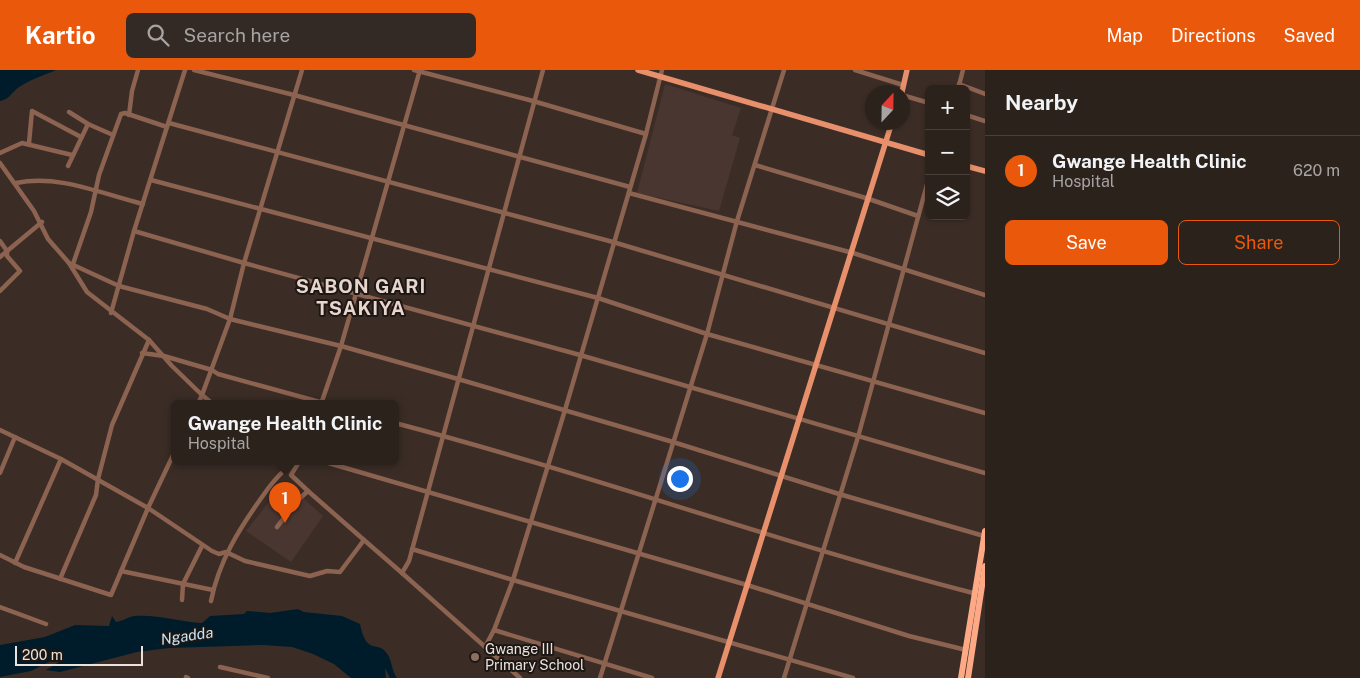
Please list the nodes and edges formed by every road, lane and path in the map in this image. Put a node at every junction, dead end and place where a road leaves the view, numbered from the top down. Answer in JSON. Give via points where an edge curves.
{"nodes":[{"id":1,"x":138,"y":70,"type":"edge"},
{"id":2,"x":184,"y":70,"type":"edge"},
{"id":3,"x":194,"y":70,"type":"edge"},
{"id":4,"x":302,"y":70,"type":"edge"},
{"id":5,"x":414,"y":70,"type":"edge"},
{"id":6,"x":543,"y":70,"type":"edge"},
{"id":7,"x":638,"y":70,"type":"edge"},
{"id":8,"x":784,"y":70,"type":"edge"},
{"id":9,"x":855,"y":70,"type":"edge"},
{"id":10,"x":907,"y":70,"type":"edge"},
{"id":11,"x":964,"y":70,"type":"edge"},
{"id":12,"x":420,"y":71,"type":"edge"},
{"id":13,"x":661,"y":73,"type":"edge"},
{"id":14,"x":900,"y":85,"type":"edge"},
{"id":15,"x":903,"y":85,"type":"edge"},
{"id":16,"x":958,"y":85,"type":"edge"},
{"id":17,"x":970,"y":90,"type":"edge"},
{"id":18,"x":294,"y":94,"type":"junction"},
{"id":19,"x":985,"y":94,"type":"edge"},
{"id":20,"x":910,"y":97,"type":"edge"},
{"id":21,"x":533,"y":101,"type":"junction"},
{"id":22,"x":925,"y":102,"type":"edge"},
{"id":23,"x":772,"y":109,"type":"junction"},
{"id":24,"x":69,"y":112,"type":"dead end"},
{"id":25,"x":129,"y":115,"type":"junction"},
{"id":26,"x":970,"y":116,"type":"edge"},
{"id":27,"x":985,"y":121,"type":"edge"},
{"id":28,"x":88,"y":124,"type":"junction"},
{"id":29,"x":168,"y":125,"type":"junction"},
{"id":30,"x":405,"y":126,"type":"junction"},
{"id":31,"x":890,"y":130,"type":"edge"},
{"id":32,"x":646,"y":134,"type":"junction"},
{"id":33,"x":113,"y":135,"type":"junction"},
{"id":34,"x":81,"y":137,"type":"junction"},
{"id":35,"x":886,"y":142,"type":"junction"},
{"id":36,"x":28,"y":143,"type":"junction"},
{"id":37,"x":278,"y":150,"type":"junction"},
{"id":38,"x":0,"y":152,"type":"edge"},
{"id":39,"x":925,"y":154,"type":"edge"},
{"id":40,"x":72,"y":155,"type":"junction"},
{"id":41,"x":518,"y":155,"type":"junction"},
{"id":42,"x":0,"y":163,"type":"edge"},
{"id":43,"x":755,"y":164,"type":"junction"},
{"id":44,"x":68,"y":166,"type":"dead end"},
{"id":45,"x":970,"y":167,"type":"edge"},
{"id":46,"x":985,"y":171,"type":"edge"},
{"id":47,"x":151,"y":180,"type":"junction"},
{"id":48,"x":389,"y":182,"type":"junction"},
{"id":49,"x":16,"y":183,"type":"junction"},
{"id":50,"x":630,"y":186,"type":"junction"},
{"id":51,"x":95,"y":191,"type":"junction"},
{"id":52,"x":925,"y":191,"type":"edge"},
{"id":53,"x":629,"y":193,"type":"junction"},
{"id":54,"x":869,"y":199,"type":"junction"},
{"id":55,"x":143,"y":204,"type":"junction"},
{"id":56,"x":260,"y":207,"type":"junction"},
{"id":57,"x":503,"y":211,"type":"junction"},
{"id":58,"x":918,"y":216,"type":"junction"},
{"id":59,"x":42,"y":222,"type":"junction"},
{"id":60,"x":737,"y":222,"type":"junction"},
{"id":61,"x":134,"y":231,"type":"junction"},
{"id":62,"x":372,"y":239,"type":"junction"},
{"id":63,"x":0,"y":241,"type":"edge"},
{"id":64,"x":613,"y":242,"type":"junction"},
{"id":65,"x":7,"y":251,"type":"junction"},
{"id":66,"x":853,"y":253,"type":"junction"},
{"id":67,"x":0,"y":257,"type":"edge"},
{"id":68,"x":244,"y":263,"type":"junction"},
{"id":69,"x":71,"y":264,"type":"junction"},
{"id":70,"x":490,"y":269,"type":"junction"},
{"id":71,"x":904,"y":271,"type":"junction"},
{"id":72,"x":724,"y":275,"type":"junction"},
{"id":73,"x":119,"y":286,"type":"junction"},
{"id":74,"x":0,"y":291,"type":"edge"},
{"id":75,"x":357,"y":293,"type":"junction"},
{"id":76,"x":985,"y":296,"type":"edge"},
{"id":77,"x":598,"y":298,"type":"junction"},
{"id":78,"x":834,"y":309,"type":"junction"},
{"id":79,"x":111,"y":313,"type":"junction"},
{"id":80,"x":230,"y":319,"type":"junction"},
{"id":81,"x":889,"y":324,"type":"junction"},
{"id":82,"x":474,"y":326,"type":"junction"},
{"id":83,"x":707,"y":334,"type":"junction"},
{"id":84,"x":149,"y":340,"type":"junction"},
{"id":85,"x":341,"y":346,"type":"junction"},
{"id":86,"x":142,"y":353,"type":"junction"},
{"id":87,"x":985,"y":353,"type":"edge"},
{"id":88,"x":580,"y":355,"type":"junction"},
{"id":89,"x":164,"y":356,"type":"junction"},
{"id":90,"x":816,"y":363,"type":"junction"},
{"id":91,"x":212,"y":370,"type":"junction"},
{"id":92,"x":458,"y":379,"type":"junction"},
{"id":93,"x":873,"y":381,"type":"junction"},
{"id":94,"x":689,"y":388,"type":"junction"},
{"id":95,"x":202,"y":395,"type":"junction"},
{"id":96,"x":200,"y":400,"type":"edge"},
{"id":97,"x":208,"y":400,"type":"edge"},
{"id":98,"x":309,"y":400,"type":"edge"},
{"id":99,"x":324,"y":400,"type":"edge"},
{"id":100,"x":565,"y":410,"type":"junction"},
{"id":101,"x":985,"y":413,"type":"edge"},
{"id":102,"x":800,"y":420,"type":"junction"},
{"id":103,"x":399,"y":423,"type":"edge"},
{"id":104,"x":0,"y":430,"type":"edge"},
{"id":105,"x":443,"y":435,"type":"junction"},
{"id":106,"x":15,"y":437,"type":"junction"},
{"id":107,"x":858,"y":437,"type":"junction"},
{"id":108,"x":673,"y":442,"type":"junction"},
{"id":109,"x":61,"y":459,"type":"junction"},
{"id":110,"x":171,"y":459,"type":"edge"},
{"id":111,"x":279,"y":465,"type":"edge"},
{"id":112,"x":297,"y":465,"type":"edge"},
{"id":113,"x":335,"y":465,"type":"edge"},
{"id":114,"x":548,"y":466,"type":"junction"},
{"id":115,"x":285,"y":470,"type":"junction"},
{"id":116,"x":0,"y":473,"type":"edge"},
{"id":117,"x":290,"y":474,"type":"junction"},
{"id":118,"x":985,"y":474,"type":"edge"},
{"id":119,"x":782,"y":476,"type":"junction"},
{"id":120,"x":98,"y":479,"type":"junction"},
{"id":121,"x":308,"y":491,"type":"junction"},
{"id":122,"x":427,"y":493,"type":"junction"},
{"id":123,"x":839,"y":494,"type":"junction"},
{"id":124,"x":655,"y":501,"type":"junction"},
{"id":125,"x":148,"y":508,"type":"junction"},
{"id":126,"x":530,"y":522,"type":"junction"},
{"id":127,"x":277,"y":527,"type":"dead end"},
{"id":128,"x":763,"y":532,"type":"junction"},
{"id":129,"x":984,"y":533,"type":"edge"},
{"id":130,"x":364,"y":540,"type":"junction"},
{"id":131,"x":202,"y":546,"type":"junction"},
{"id":132,"x":412,"y":549,"type":"junction"},
{"id":133,"x":823,"y":550,"type":"junction"},
{"id":134,"x":226,"y":552,"type":"junction"},
{"id":135,"x":637,"y":554,"type":"junction"},
{"id":136,"x":0,"y":555,"type":"edge"},
{"id":137,"x":15,"y":563,"type":"junction"},
{"id":138,"x":985,"y":566,"type":"edge"},
{"id":139,"x":121,"y":571,"type":"junction"},
{"id":140,"x":402,"y":573,"type":"junction"},
{"id":141,"x":60,"y":580,"type":"junction"},
{"id":142,"x":513,"y":580,"type":"junction"},
{"id":143,"x":183,"y":584,"type":"junction"},
{"id":144,"x":747,"y":585,"type":"junction"},
{"id":145,"x":213,"y":590,"type":"junction"},
{"id":146,"x":974,"y":593,"type":"junction"},
{"id":147,"x":182,"y":600,"type":"dead end"},
{"id":148,"x":211,"y":601,"type":"dead end"},
{"id":149,"x":808,"y":604,"type":"junction"},
{"id":150,"x":0,"y":607,"type":"edge"},
{"id":151,"x":620,"y":610,"type":"junction"},
{"id":152,"x":46,"y":624,"type":"dead end"},
{"id":153,"x":494,"y":630,"type":"junction"},
{"id":154,"x":730,"y":642,"type":"junction"},
{"id":155,"x":485,"y":647,"type":"junction"},
{"id":156,"x":966,"y":650,"type":"junction"},
{"id":157,"x":790,"y":659,"type":"junction"},
{"id":158,"x":605,"y":663,"type":"junction"},
{"id":159,"x":220,"y":667,"type":"dead end"},
{"id":160,"x":268,"y":678,"type":"edge"},
{"id":161,"x":520,"y":678,"type":"edge"},
{"id":162,"x":600,"y":678,"type":"edge"},
{"id":163,"x":652,"y":678,"type":"edge"},
{"id":164,"x":718,"y":678,"type":"edge"},
{"id":165,"x":784,"y":678,"type":"edge"},
{"id":166,"x":853,"y":678,"type":"edge"},
{"id":167,"x":961,"y":678,"type":"edge"},
{"id":168,"x":968,"y":678,"type":"edge"}],
"edges":[{"from":1,"to":25,"type":"street"},
{"from":2,"to":29,"type":"street"},
{"from":3,"to":18,"type":"street"},
{"from":4,"to":18,"type":"street"},
{"from":5,"to":12,"type":"street"},
{"from":6,"to":21,"type":"street"},
{"from":7,"to":13,"type":"main road"},
{"from":8,"to":23,"type":"street"},
{"from":9,"to":14,"type":"street"},
{"from":10,"to":15,"type":"main road"},
{"from":11,"to":16,"type":"street"},
{"from":12,"to":21,"type":"street"},
{"from":12,"to":30,"type":"street"},
{"from":13,"to":23,"type":"main road"},
{"from":13,"to":32,"type":"street"},
{"from":17,"to":19,"type":"street"},
{"from":18,"to":30,"type":"street"},
{"from":18,"to":37,"type":"street"},
{"from":20,"to":22,"type":"street"},
{"from":21,"to":32,"type":"street"},
{"from":21,"to":41,"type":"street"},
{"from":23,"to":35,"type":"main road"},
{"from":23,"to":43,"type":"street"},
{"from":24,"to":28,"type":"street"},
{"from":25,"to":29,"type":"street"},
{"from":25,"to":33,"type":"street","via":[[122,114]]},
{"from":26,"to":27,"type":"street"},
{"from":28,"to":33,"type":"street"},
{"from":28,"to":34,"type":"street"},
{"from":29,"to":37,"type":"street"},
{"from":29,"to":47,"type":"street"},
{"from":30,"to":41,"type":"street"},
{"from":30,"to":48,"type":"street"},
{"from":31,"to":35,"type":"main road"},
{"from":32,"to":50,"type":"street"},
{"from":33,"to":51,"type":"street"},
{"from":34,"to":36,"type":"street","via":[[32,111]]},
{"from":34,"to":40,"type":"street"},
{"from":35,"to":39,"type":"main road"},
{"from":35,"to":54,"type":"main road"},
{"from":36,"to":38,"type":"street"},
{"from":36,"to":40,"type":"street"},
{"from":37,"to":48,"type":"street"},
{"from":37,"to":56,"type":"street"},
{"from":40,"to":44,"type":"street"},
{"from":41,"to":50,"type":"street"},
{"from":41,"to":57,"type":"street"},
{"from":42,"to":49,"type":"street"},
{"from":43,"to":54,"type":"street"},
{"from":43,"to":60,"type":"street"},
{"from":45,"to":46,"type":"main road"},
{"from":47,"to":55,"type":"street"},
{"from":47,"to":56,"type":"street"},
{"from":48,"to":57,"type":"street"},
{"from":48,"to":62,"type":"street"},
{"from":49,"to":51,"type":"street","via":[[52,182]]},
{"from":49,"to":59,"type":"street"},
{"from":50,"to":53,"type":"street"},
{"from":51,"to":55,"type":"street"},
{"from":51,"to":69,"type":"street","via":[[89,218]]},
{"from":52,"to":58,"type":"street"},
{"from":53,"to":60,"type":"street"},
{"from":53,"to":64,"type":"street"},
{"from":54,"to":58,"type":"street"},
{"from":54,"to":66,"type":"main road"},
{"from":55,"to":61,"type":"street"},
{"from":56,"to":62,"type":"street"},
{"from":56,"to":68,"type":"street"},
{"from":57,"to":64,"type":"street"},
{"from":57,"to":70,"type":"street"},
{"from":58,"to":71,"type":"street"},
{"from":59,"to":65,"type":"street"},
{"from":59,"to":69,"type":"street","via":[[48,239]]},
{"from":60,"to":66,"type":"street"},
{"from":60,"to":72,"type":"street"},
{"from":61,"to":68,"type":"street"},
{"from":61,"to":73,"type":"street"},
{"from":62,"to":70,"type":"street"},
{"from":62,"to":75,"type":"street"},
{"from":63,"to":65,"type":"street"},
{"from":64,"to":72,"type":"street"},
{"from":64,"to":77,"type":"street"},
{"from":65,"to":67,"type":"street"},
{"from":65,"to":74,"type":"street","via":[[6,256],[20,271]]},
{"from":66,"to":71,"type":"street"},
{"from":66,"to":78,"type":"main road"},
{"from":68,"to":75,"type":"street"},
{"from":68,"to":80,"type":"street"},
{"from":69,"to":73,"type":"street"},
{"from":69,"to":79,"type":"street","via":[[87,292]]},
{"from":70,"to":77,"type":"street"},
{"from":70,"to":82,"type":"street"},
{"from":71,"to":76,"type":"street"},
{"from":71,"to":81,"type":"street"},
{"from":72,"to":78,"type":"street"},
{"from":72,"to":83,"type":"street"},
{"from":73,"to":79,"type":"street"},
{"from":73,"to":80,"type":"street","via":[[208,309]]},
{"from":75,"to":82,"type":"street"},
{"from":75,"to":85,"type":"street"},
{"from":77,"to":83,"type":"street"},
{"from":77,"to":88,"type":"street"},
{"from":78,"to":81,"type":"street"},
{"from":78,"to":90,"type":"main road"},
{"from":79,"to":84,"type":"street"},
{"from":80,"to":85,"type":"street"},
{"from":80,"to":91,"type":"street"},
{"from":81,"to":87,"type":"street"},
{"from":81,"to":93,"type":"street"},
{"from":82,"to":88,"type":"street"},
{"from":82,"to":92,"type":"street"},
{"from":83,"to":90,"type":"street"},
{"from":83,"to":94,"type":"street"},
{"from":84,"to":86,"type":"street"},
{"from":84,"to":89,"type":"street"},
{"from":85,"to":92,"type":"street"},
{"from":85,"to":99,"type":"street"},
{"from":86,"to":89,"type":"street"},
{"from":86,"to":120,"type":"street","via":[[112,425]]},
{"from":88,"to":94,"type":"street"},
{"from":88,"to":100,"type":"street"},
{"from":89,"to":91,"type":"street"},
{"from":89,"to":95,"type":"street"},
{"from":90,"to":93,"type":"street"},
{"from":90,"to":102,"type":"main road"},
{"from":91,"to":95,"type":"street"},
{"from":91,"to":98,"type":"street"},
{"from":92,"to":100,"type":"street"},
{"from":92,"to":105,"type":"street"},
{"from":93,"to":101,"type":"street"},
{"from":93,"to":107,"type":"street"},
{"from":94,"to":102,"type":"street"},
{"from":94,"to":108,"type":"street"},
{"from":95,"to":96,"type":"street"},
{"from":95,"to":97,"type":"street"},
{"from":100,"to":108,"type":"street"},
{"from":100,"to":114,"type":"street"},
{"from":102,"to":107,"type":"street"},
{"from":102,"to":119,"type":"main road"},
{"from":103,"to":105,"type":"street"},
{"from":104,"to":106,"type":"street"},
{"from":105,"to":114,"type":"street"},
{"from":105,"to":122,"type":"street"},
{"from":106,"to":109,"type":"street"},
{"from":106,"to":116,"type":"street"},
{"from":107,"to":118,"type":"street"},
{"from":107,"to":123,"type":"street"},
{"from":108,"to":119,"type":"street"},
{"from":108,"to":124,"type":"street"},
{"from":109,"to":120,"type":"street"},
{"from":109,"to":137,"type":"street"},
{"from":110,"to":125,"type":"street"},
{"from":111,"to":115,"type":"street"},
{"from":112,"to":117,"type":"street"},
{"from":113,"to":122,"type":"street"},
{"from":114,"to":124,"type":"street"},
{"from":114,"to":126,"type":"street"},
{"from":115,"to":117,"type":"street"},
{"from":115,"to":134,"type":"street","via":[[240,526]]},
{"from":117,"to":121,"type":"street"},
{"from":119,"to":123,"type":"street"},
{"from":119,"to":128,"type":"main road"},
{"from":120,"to":125,"type":"street"},
{"from":120,"to":141,"type":"street","via":[[96,495]]},
{"from":121,"to":127,"type":"street"},
{"from":121,"to":130,"type":"street"},
{"from":122,"to":126,"type":"street"},
{"from":122,"to":132,"type":"street"},
{"from":123,"to":129,"type":"street"},
{"from":123,"to":133,"type":"street"},
{"from":124,"to":128,"type":"street"},
{"from":124,"to":135,"type":"street"},
{"from":125,"to":131,"type":"street"},
{"from":125,"to":139,"type":"street"},
{"from":126,"to":135,"type":"street"},
{"from":126,"to":142,"type":"street"},
{"from":128,"to":133,"type":"street"},
{"from":128,"to":144,"type":"main road"},
{"from":129,"to":146,"type":"highway"},
{"from":130,"to":134,"type":"street","via":[[340,572],[327,571],[314,576],[245,560]]},
{"from":130,"to":140,"type":"street"},
{"from":131,"to":134,"type":"street","via":[[219,554]]},
{"from":131,"to":143,"type":"street"},
{"from":132,"to":140,"type":"street"},
{"from":132,"to":142,"type":"street"},
{"from":133,"to":146,"type":"street"},
{"from":133,"to":149,"type":"street"},
{"from":134,"to":145,"type":"street"},
{"from":135,"to":144,"type":"street"},
{"from":135,"to":151,"type":"street"},
{"from":136,"to":137,"type":"street"},
{"from":137,"to":141,"type":"street"},
{"from":138,"to":168,"type":"highway"},
{"from":139,"to":141,"type":"street","via":[[111,595]]},
{"from":139,"to":143,"type":"street"},
{"from":140,"to":155,"type":"street"},
{"from":142,"to":151,"type":"street"},
{"from":142,"to":153,"type":"street"},
{"from":143,"to":145,"type":"street"},
{"from":143,"to":147,"type":"street"},
{"from":144,"to":149,"type":"street"},
{"from":144,"to":154,"type":"main road"},
{"from":145,"to":148,"type":"street"},
{"from":146,"to":156,"type":"highway"},
{"from":149,"to":156,"type":"street"},
{"from":149,"to":157,"type":"street"},
{"from":150,"to":152,"type":"street"},
{"from":151,"to":154,"type":"street"},
{"from":151,"to":158,"type":"street"},
{"from":153,"to":155,"type":"street"},
{"from":153,"to":158,"type":"street"},
{"from":154,"to":157,"type":"street"},
{"from":154,"to":164,"type":"main road"},
{"from":155,"to":161,"type":"street"},
{"from":156,"to":167,"type":"highway"},
{"from":157,"to":165,"type":"street"},
{"from":157,"to":166,"type":"street"},
{"from":158,"to":162,"type":"street"},
{"from":158,"to":163,"type":"street"},
{"from":159,"to":160,"type":"street"}]}
